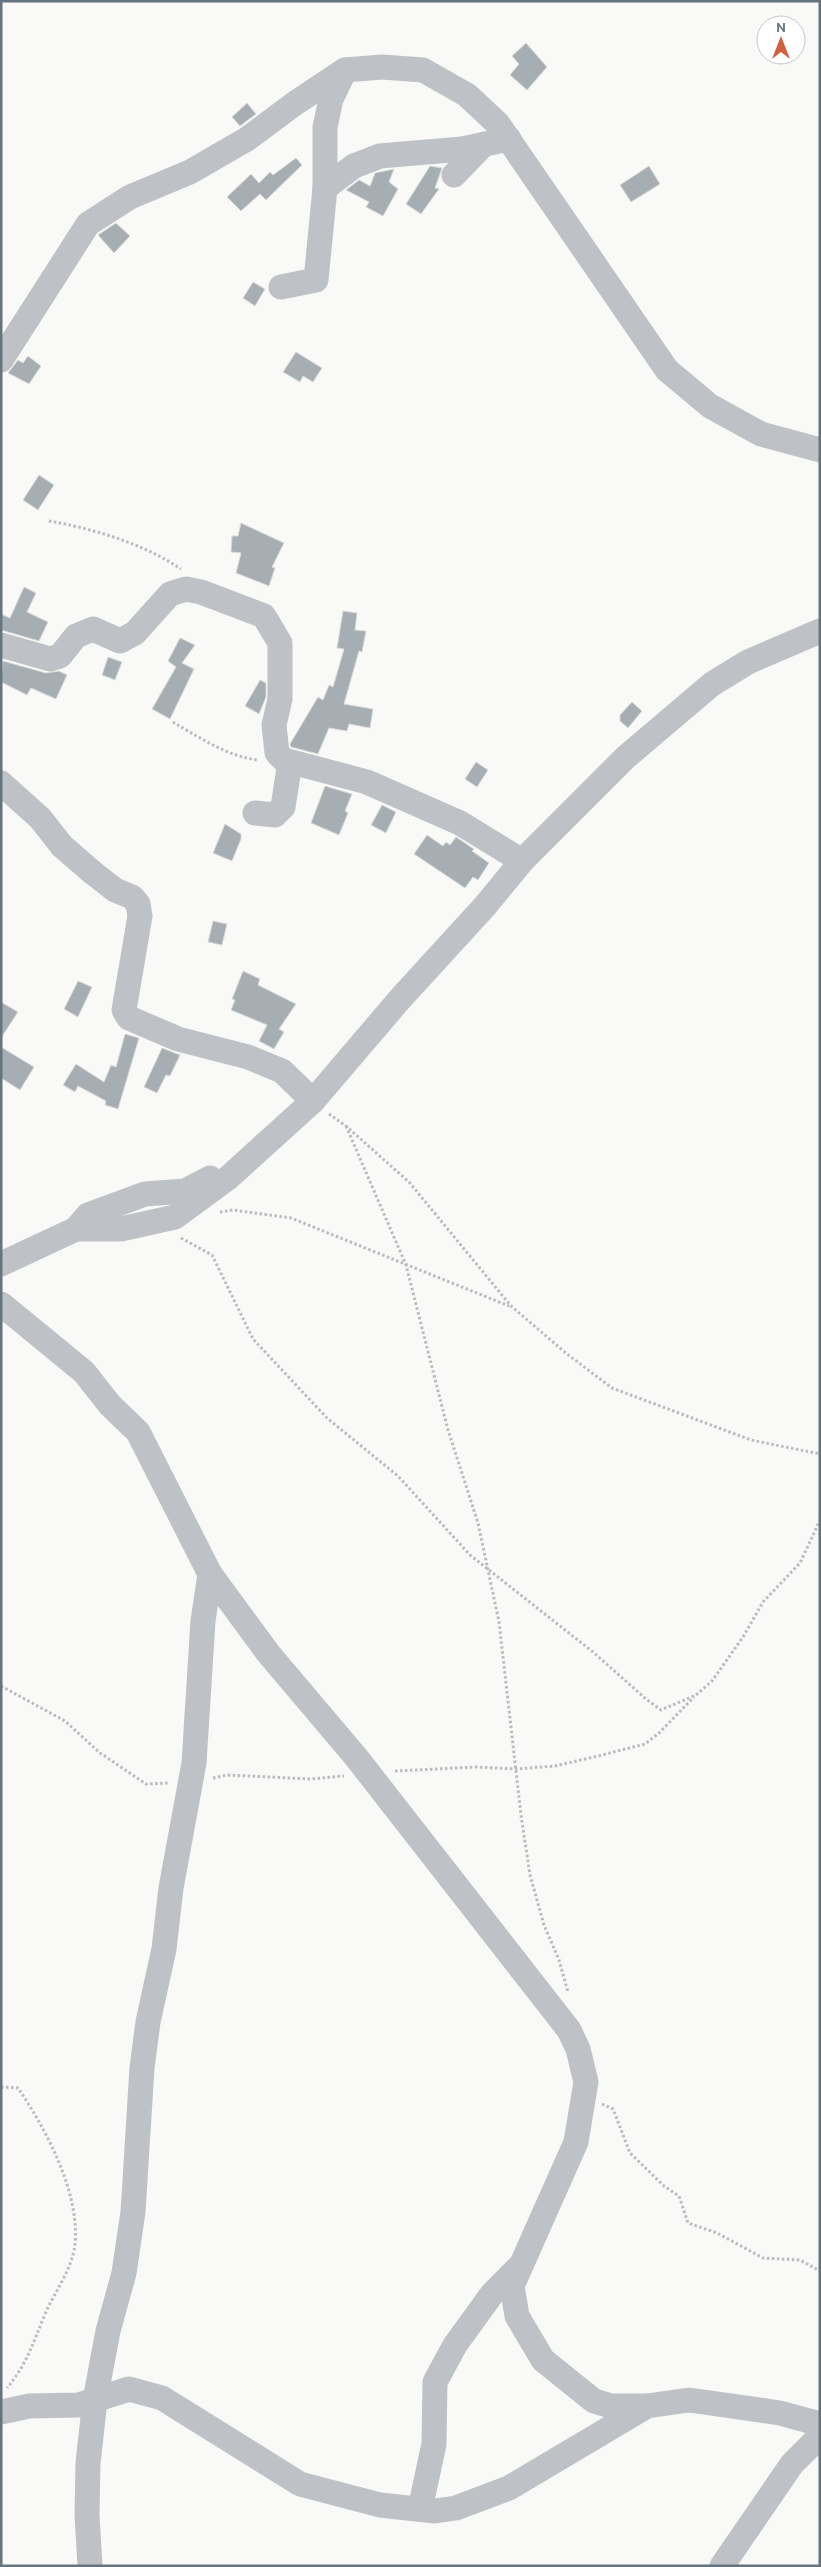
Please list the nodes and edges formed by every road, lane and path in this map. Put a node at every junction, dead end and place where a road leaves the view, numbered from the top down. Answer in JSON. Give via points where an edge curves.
{"nodes":[{"id":1,"x":345,"y":70,"type":"junction"},
{"id":2,"x":509,"y":139,"type":"junction"},
{"id":3,"x":483,"y":144,"type":"junction"},
{"id":4,"x":454,"y":175,"type":"dead end"},
{"id":5,"x":325,"y":188,"type":"junction"},
{"id":6,"x":281,"y":287,"type":"dead end"},
{"id":7,"x":1,"y":360,"type":"edge"},
{"id":8,"x":820,"y":450,"type":"edge"},
{"id":9,"x":49,"y":521,"type":"dead end"},
{"id":10,"x":186,"y":589,"type":"junction"},
{"id":11,"x":820,"y":631,"type":"edge"},
{"id":12,"x":1,"y":645,"type":"edge"},
{"id":13,"x":173,"y":722,"type":"dead end"},
{"id":14,"x":287,"y":761,"type":"junction"},
{"id":15,"x":1,"y":783,"type":"edge"},
{"id":16,"x":255,"y":813,"type":"dead end"},
{"id":17,"x":522,"y":860,"type":"junction"},
{"id":18,"x":313,"y":1101,"type":"junction"},
{"id":19,"x":346,"y":1126,"type":"junction"},
{"id":20,"x":213,"y":1213,"type":"dead end"},
{"id":21,"x":172,"y":1234,"type":"dead end"},
{"id":22,"x":1,"y":1264,"type":"edge"},
{"id":23,"x":406,"y":1265,"type":"junction"},
{"id":24,"x":1,"y":1304,"type":"edge"},
{"id":25,"x":511,"y":1306,"type":"junction"},
{"id":26,"x":820,"y":1454,"type":"edge"},
{"id":27,"x":820,"y":1520,"type":"edge"},
{"id":28,"x":488,"y":1570,"type":"junction"},
{"id":29,"x":210,"y":1574,"type":"junction"},
{"id":30,"x":570,"y":2000,"type":"dead end"},
{"id":31,"x":586,"y":2082,"type":"junction"},
{"id":32,"x":1,"y":2087,"type":"edge"},
{"id":33,"x":521,"y":2266,"type":"junction"},
{"id":34,"x":820,"y":2271,"type":"edge"},
{"id":35,"x":95,"y":2400,"type":"junction"},
{"id":36,"x":2,"y":2403,"type":"edge"},
{"id":37,"x":647,"y":2406,"type":"junction"},
{"id":38,"x":820,"y":2424,"type":"edge"},
{"id":39,"x":820,"y":2436,"type":"edge"},
{"id":40,"x":420,"y":2509,"type":"junction"},
{"id":41,"x":90,"y":2566,"type":"edge"},
{"id":42,"x":722,"y":2566,"type":"edge"}],
"edges":[{"from":1,"to":2,"type":"street","via":[[382,67],[423,70],[467,95]]},
{"from":1,"to":5,"type":"street","via":[[331,99],[325,127]]},
{"from":1,"to":7,"type":"street","via":[[248,139],[190,172],[130,197],[88,224]]},
{"from":2,"to":3,"type":"street"},
{"from":2,"to":8,"type":"street","via":[[667,370],[710,406],[761,434]]},
{"from":3,"to":4,"type":"street"},
{"from":3,"to":5,"type":"street","via":[[380,156],[354,166]]},
{"from":5,"to":6,"type":"street","via":[[316,280]]},
{"from":9,"to":10,"type":"path","via":[[89,528],[172,563],[186,572]]},
{"from":10,"to":12,"type":"street","via":[[170,594],[135,633],[120,641],[94,630],[76,636],[60,656],[50,659]]},
{"from":10,"to":14,"type":"street","via":[[264,616],[280,643],[280,699],[274,725],[277,753]]},
{"from":11,"to":17,"type":"street","via":[[748,662],[712,684],[626,757]]},
{"from":13,"to":14,"type":"path","via":[[225,752]]},
{"from":14,"to":16,"type":"street","via":[[283,807],[275,816]]},
{"from":14,"to":17,"type":"street","via":[[367,782],[460,823]]},
{"from":15,"to":18,"type":"street","via":[[40,818],[62,846],[138,904],[140,916],[124,1010],[129,1018],[178,1039],[240,1055],[282,1071]]},
{"from":17,"to":18,"type":"street"},
{"from":18,"to":19,"type":"path"},
{"from":18,"to":22,"type":"street","via":[[228,1178],[175,1217],[121,1230],[76,1229]]},
{"from":19,"to":23,"type":"path"},
{"from":19,"to":25,"type":"path","via":[[409,1182]]},
{"from":20,"to":23,"type":"path","via":[[233,1210],[292,1218]]},
{"from":21,"to":28,"type":"path","via":[[212,1255],[253,1339],[327,1418],[398,1476],[470,1555]]},
{"from":23,"to":25,"type":"path"},
{"from":23,"to":28,"type":"path","via":[[448,1430],[478,1523]]},
{"from":24,"to":29,"type":"street","via":[[84,1372],[110,1405],[138,1432]]},
{"from":25,"to":26,"type":"path","via":[[612,1388],[751,1440]]},
{"from":27,"to":28,"type":"path","via":[[800,1563],[763,1602],[712,1681],[696,1695],[661,1710]]},
{"from":28,"to":30,"type":"path","via":[[499,1622],[530,1876]]},
{"from":29,"to":31,"type":"street","via":[[268,1653],[356,1757],[569,2030],[578,2049]]},
{"from":29,"to":35,"type":"street","via":[[203,1621],[194,1762],[142,2068],[132,2212],[124,2273]]},
{"from":31,"to":33,"type":"street","via":[[576,2142]]},
{"from":31,"to":34,"type":"path","via":[[594,2100],[613,2109],[630,2153],[678,2196],[688,2223],[717,2233],[763,2258],[800,2260]]},
{"from":32,"to":36,"type":"path","via":[[18,2088],[38,2117],[62,2171],[74,2211],[75,2245],[64,2278],[21,2371]]},
{"from":33,"to":37,"type":"street","via":[[512,2286],[517,2316],[543,2360],[594,2401],[611,2406]]},
{"from":33,"to":40,"type":"street","via":[[492,2294],[455,2345],[435,2382],[434,2444]]},
{"from":35,"to":36,"type":"street","via":[[79,2404],[29,2406]]},
{"from":35,"to":40,"type":"street","via":[[129,2389],[162,2398],[300,2484],[380,2505]]},
{"from":35,"to":41,"type":"street","via":[[88,2463]]},
{"from":37,"to":38,"type":"street","via":[[689,2400],[780,2413]]},
{"from":37,"to":40,"type":"street","via":[[509,2488],[456,2508]]},
{"from":39,"to":42,"type":"street","via":[[792,2464]]}]}
